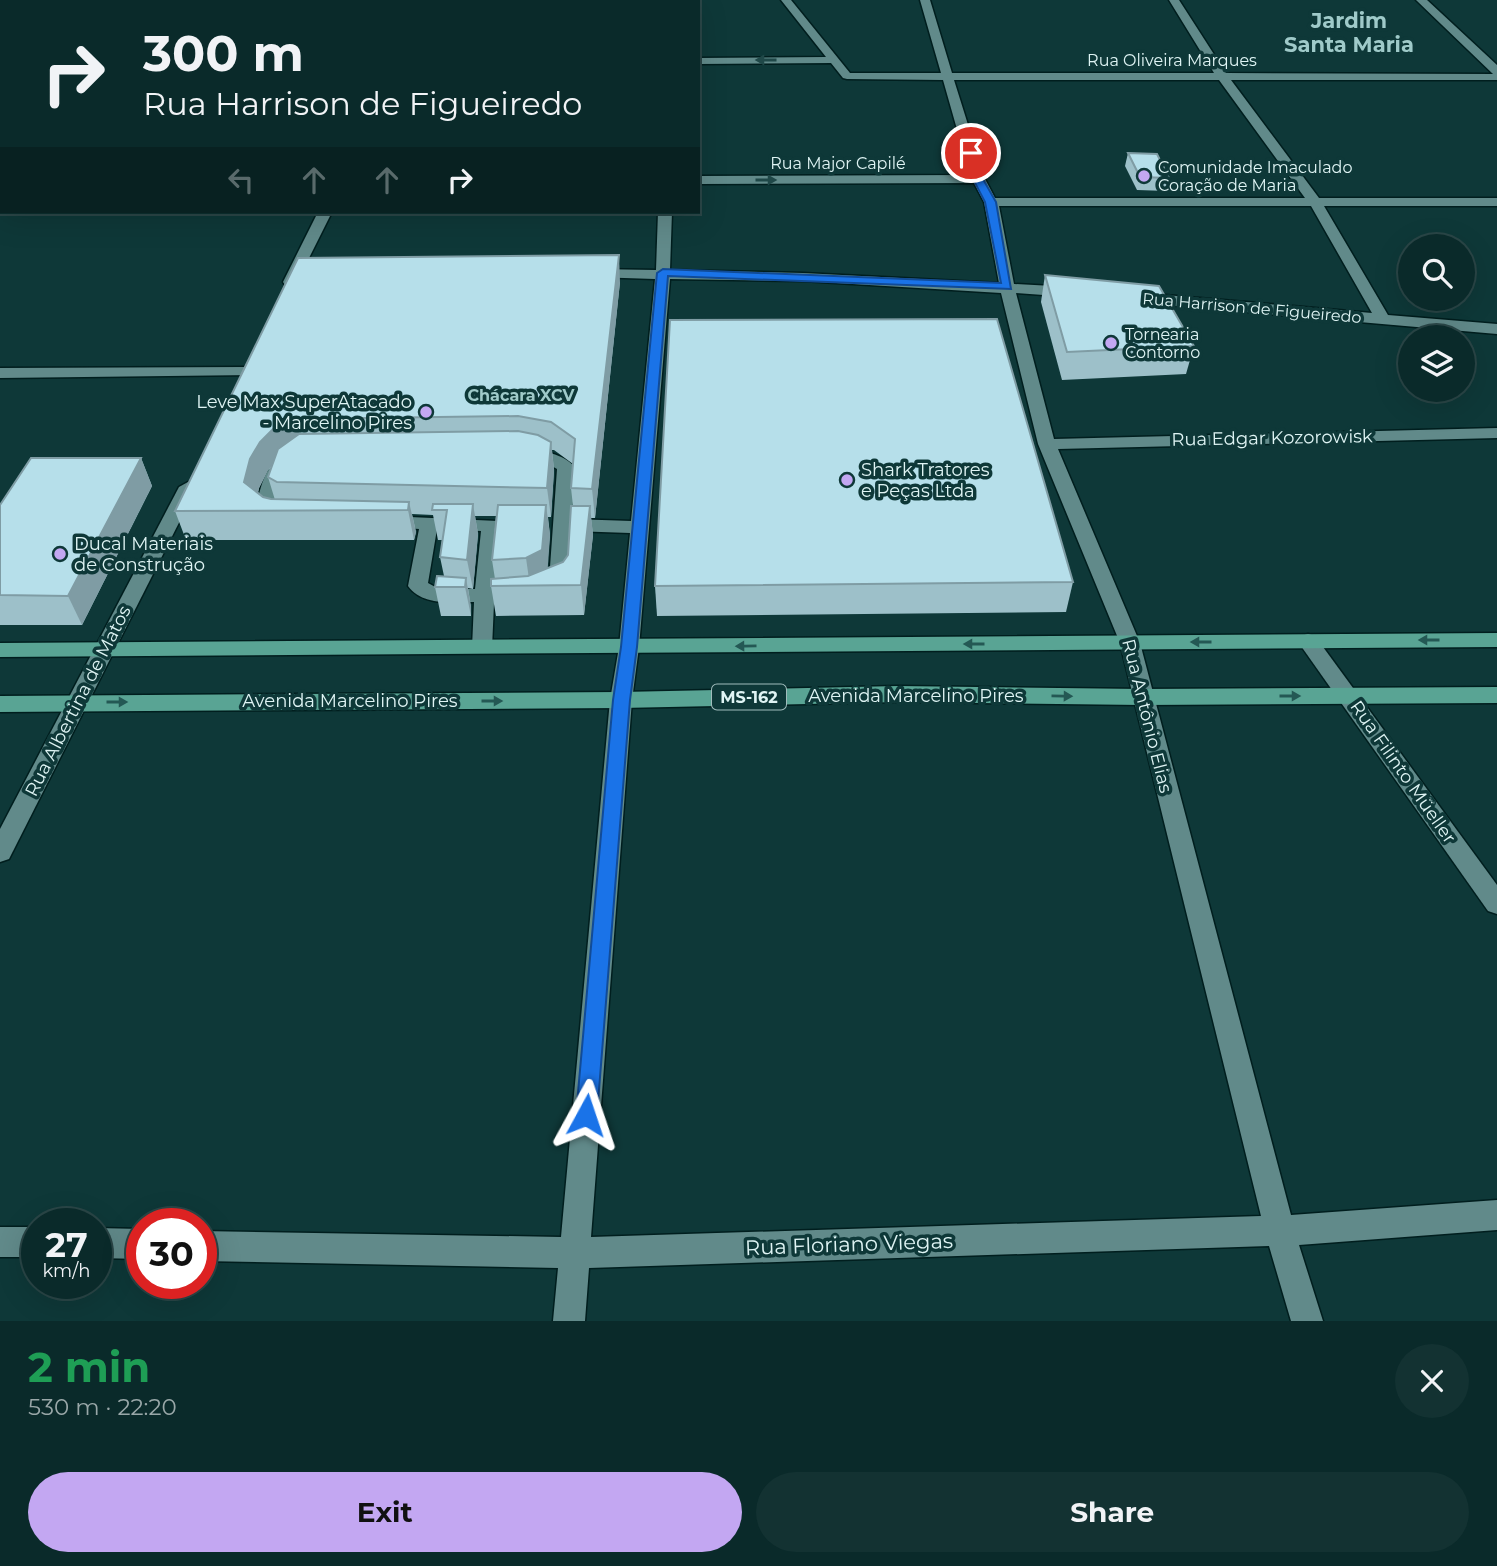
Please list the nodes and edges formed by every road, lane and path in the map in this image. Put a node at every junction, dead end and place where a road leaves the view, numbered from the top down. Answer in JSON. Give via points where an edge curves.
{"nodes":[{"id":1,"x":786,"y":0,"type":"edge"},
{"id":2,"x":925,"y":0,"type":"edge"},
{"id":3,"x":1174,"y":0,"type":"edge"},
{"id":4,"x":1421,"y":0,"type":"edge"},
{"id":5,"x":834,"y":60,"type":"junction"},
{"id":6,"x":700,"y":61,"type":"edge"},
{"id":7,"x":1497,"y":71,"type":"edge"},
{"id":8,"x":948,"y":75,"type":"junction"},
{"id":9,"x":1222,"y":76,"type":"junction"},
{"id":10,"x":1497,"y":77,"type":"edge"},
{"id":11,"x":978,"y":179,"type":"junction"},
{"id":12,"x":700,"y":180,"type":"edge"},
{"id":13,"x":990,"y":202,"type":"junction"},
{"id":14,"x":1315,"y":202,"type":"junction"},
{"id":15,"x":1497,"y":202,"type":"edge"},
{"id":16,"x":325,"y":214,"type":"edge"},
{"id":17,"x":665,"y":214,"type":"edge"},
{"id":18,"x":580,"y":273,"type":"edge"},
{"id":19,"x":663,"y":273,"type":"junction"},
{"id":20,"x":1007,"y":286,"type":"junction"},
{"id":21,"x":1091,"y":294,"type":"edge"},
{"id":22,"x":1133,"y":297,"type":"edge"},
{"id":23,"x":282,"y":300,"type":"edge"},
{"id":24,"x":1383,"y":319,"type":"junction"},
{"id":25,"x":1497,"y":329,"type":"edge"},
{"id":26,"x":247,"y":372,"type":"edge"},
{"id":27,"x":0,"y":373,"type":"edge"},
{"id":28,"x":1497,"y":433,"type":"edge"},
{"id":29,"x":1047,"y":444,"type":"junction"},
{"id":30,"x":508,"y":453,"type":"edge"},
{"id":31,"x":303,"y":455,"type":"edge"},
{"id":32,"x":198,"y":469,"type":"edge"},
{"id":33,"x":295,"y":520,"type":"edge"},
{"id":34,"x":375,"y":522,"type":"edge"},
{"id":35,"x":429,"y":523,"type":"junction"},
{"id":36,"x":491,"y":525,"type":"junction"},
{"id":37,"x":515,"y":525,"type":"edge"},
{"id":38,"x":538,"y":525,"type":"edge"},
{"id":39,"x":562,"y":525,"type":"junction"},
{"id":40,"x":640,"y":527,"type":"junction"},
{"id":41,"x":484,"y":597,"type":"junction"},
{"id":42,"x":1497,"y":640,"type":"edge"},
{"id":43,"x":1308,"y":641,"type":"junction"},
{"id":44,"x":1130,"y":643,"type":"junction"},
{"id":45,"x":629,"y":647,"type":"junction"},
{"id":46,"x":482,"y":648,"type":"junction"},
{"id":47,"x":0,"y":650,"type":"edge"},
{"id":48,"x":104,"y":650,"type":"junction"},
{"id":49,"x":1349,"y":695,"type":"junction"},
{"id":50,"x":1497,"y":695,"type":"edge"},
{"id":51,"x":1142,"y":697,"type":"junction"},
{"id":52,"x":621,"y":700,"type":"junction"},
{"id":53,"x":77,"y":702,"type":"junction"},
{"id":54,"x":0,"y":704,"type":"edge"},
{"id":55,"x":0,"y":852,"type":"edge"},
{"id":56,"x":1497,"y":904,"type":"edge"},
{"id":57,"x":1497,"y":1215,"type":"edge"},
{"id":58,"x":1280,"y":1231,"type":"junction"},
{"id":59,"x":0,"y":1241,"type":"edge"},
{"id":60,"x":21,"y":1242,"type":"edge"},
{"id":61,"x":217,"y":1245,"type":"edge"},
{"id":62,"x":575,"y":1253,"type":"junction"},
{"id":63,"x":569,"y":1321,"type":"edge"},
{"id":64,"x":1307,"y":1321,"type":"edge"}],
"edges":[{"from":1,"to":5,"type":"street"},
{"from":2,"to":8,"type":"street","name":"Rua Antônio Elias"},
{"from":3,"to":9,"type":"street"},
{"from":4,"to":7,"type":"street"},
{"from":5,"to":6,"type":"street","one_way":true},
{"from":5,"to":8,"type":"street","name":"Rua Oliveira Marques","via":[[847,76]]},
{"from":8,"to":9,"type":"street","name":"Rua Oliveira Marques"},
{"from":8,"to":11,"type":"street","name":"Rua Antônio Elias"},
{"from":9,"to":10,"type":"street","name":"Rua Oliveira Marques"},
{"from":9,"to":14,"type":"street"},
{"from":12,"to":11,"type":"street","name":"Rua Major Capilé","one_way":true},
{"from":11,"to":13,"type":"street","name":"Rua Antônio Elias"},
{"from":13,"to":14,"type":"street"},
{"from":13,"to":20,"type":"street","name":"Rua Antônio Elias"},
{"from":14,"to":15,"type":"street"},
{"from":14,"to":24,"type":"street"},
{"from":16,"to":23,"type":"street","via":[[300,276]]},
{"from":17,"to":19,"type":"street"},
{"from":18,"to":19,"type":"street"},
{"from":19,"to":20,"type":"street"},
{"from":19,"to":40,"type":"street"},
{"from":20,"to":21,"type":"street"},
{"from":20,"to":29,"type":"street","name":"Rua Antônio Elias"},
{"from":22,"to":24,"type":"street","name":"Rua Harrison de Figueiredo"},
{"from":24,"to":25,"type":"street","name":"Rua Harrison de Figueiredo"},
{"from":26,"to":27,"type":"street"},
{"from":28,"to":29,"type":"street","name":"Rua Edgar Kozorowisk"},
{"from":29,"to":44,"type":"street","name":"Rua Antônio Elias"},
{"from":30,"to":39,"type":"street","via":[[548,457],[566,467]]},
{"from":31,"to":33,"type":"street","via":[[286,461],[275,473],[264,509],[281,520]]},
{"from":32,"to":48,"type":"street","name":"Rua Albertina de Matos"},
{"from":34,"to":35,"type":"street"},
{"from":35,"to":36,"type":"street"},
{"from":35,"to":41,"type":"street","via":[[418,586],[435,596]]},
{"from":36,"to":37,"type":"street"},
{"from":36,"to":41,"type":"street"},
{"from":38,"to":39,"type":"street"},
{"from":39,"to":40,"type":"street"},
{"from":39,"to":41,"type":"street","via":[[559,584],[530,597]]},
{"from":40,"to":45,"type":"street"},
{"from":41,"to":46,"type":"street"},
{"from":42,"to":43,"type":"main road","one_way":true},
{"from":43,"to":44,"type":"main road","one_way":true},
{"from":43,"to":49,"type":"street","name":"Rua Filinto Müeller"},
{"from":44,"to":45,"type":"main road","one_way":true},
{"from":44,"to":51,"type":"street","name":"Rua Antônio Elias"},
{"from":45,"to":46,"type":"main road"},
{"from":45,"to":52,"type":"street"},
{"from":46,"to":48,"type":"main road"},
{"from":47,"to":48,"type":"main road"},
{"from":48,"to":53,"type":"street","name":"Rua Albertina de Matos"},
{"from":49,"to":50,"type":"main road","name":"Avenida Marcelino Pires","number":"MS-162"},
{"from":51,"to":49,"type":"main road","name":"Avenida Marcelino Pires","number":"MS-162","one_way":true},
{"from":49,"to":56,"type":"street","name":"Rua Filinto Müeller"},
{"from":52,"to":51,"type":"main road","name":"Avenida Marcelino Pires","number":"MS-162","one_way":true,"via":[[898,694]]},
{"from":51,"to":58,"type":"street","name":"Rua Antônio Elias"},
{"from":53,"to":52,"type":"main road","name":"Avenida Marcelino Pires","number":"MS-162","one_way":true},
{"from":52,"to":62,"type":"street"},
{"from":53,"to":54,"type":"main road","name":"Avenida Marcelino Pires","number":"MS-162"},
{"from":53,"to":55,"type":"street","name":"Rua Albertina de Matos"},
{"from":57,"to":58,"type":"street","name":"Rua Floriano Viegas"},
{"from":58,"to":62,"type":"street","name":"Rua Floriano Viegas"},
{"from":58,"to":64,"type":"street","name":"Rua Antônio Elias"},
{"from":59,"to":60,"type":"street"},
{"from":61,"to":62,"type":"street","name":"Rua Floriano Viegas"},
{"from":62,"to":63,"type":"street"}]}
